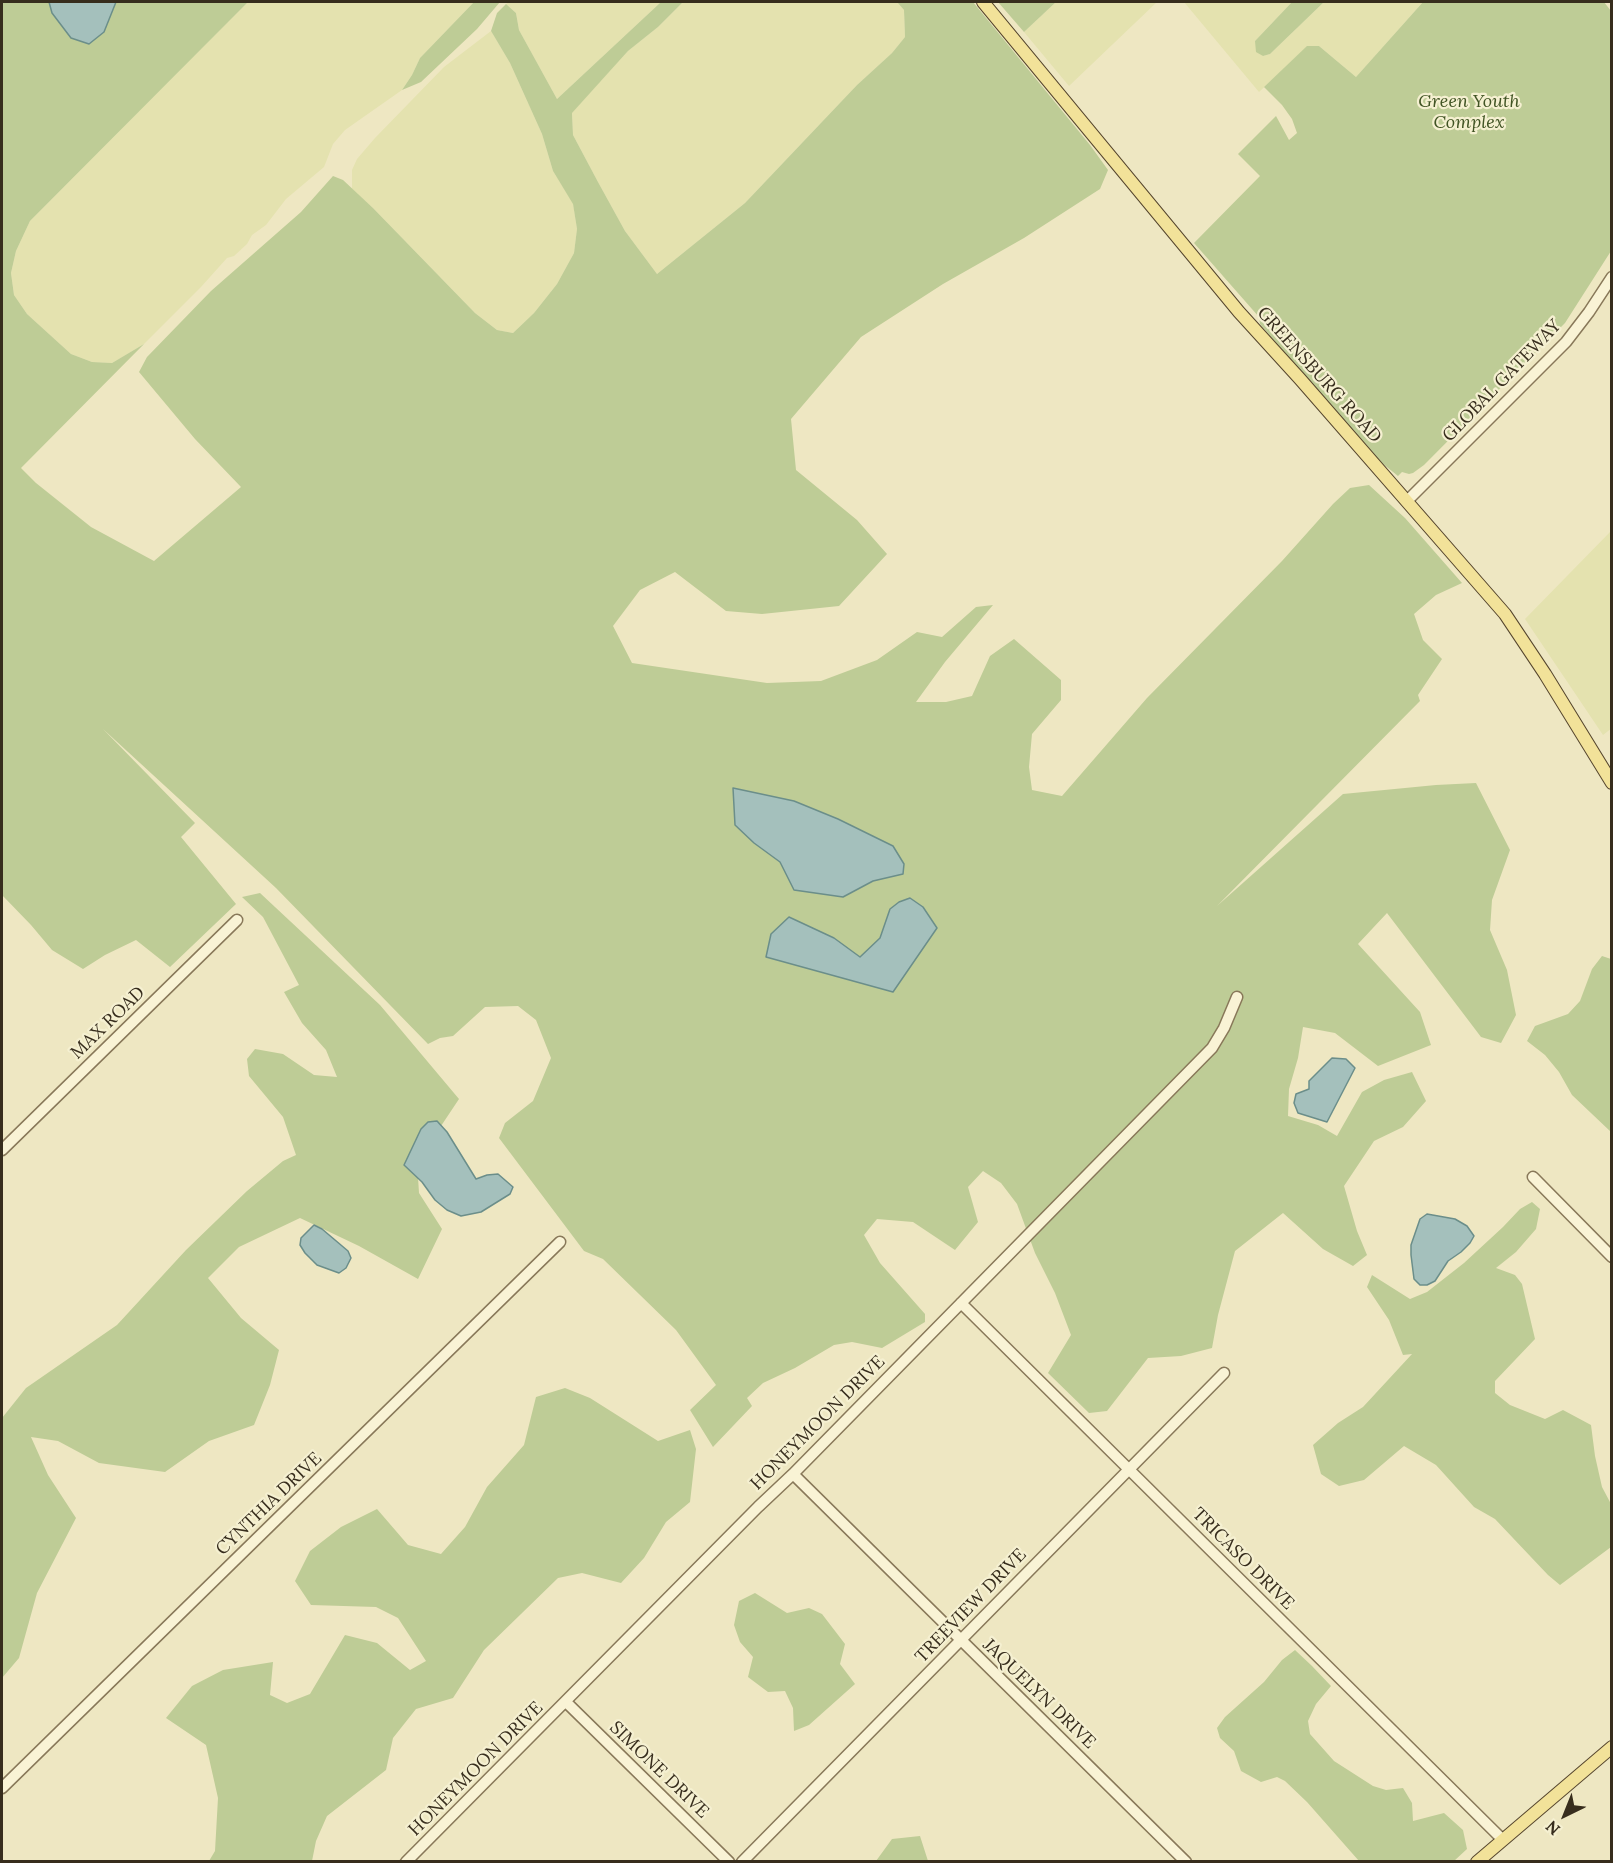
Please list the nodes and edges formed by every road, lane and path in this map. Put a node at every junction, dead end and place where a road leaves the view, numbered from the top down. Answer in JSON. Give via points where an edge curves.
{"nodes":[{"id":1,"x":983,"y":2,"type":"edge"},
{"id":2,"x":1611,"y":277,"type":"edge"},
{"id":3,"x":1407,"y":501,"type":"junction"},
{"id":4,"x":1611,"y":783,"type":"edge"},
{"id":5,"x":237,"y":920,"type":"dead end"},
{"id":6,"x":1237,"y":997,"type":"dead end"},
{"id":7,"x":2,"y":1150,"type":"edge"},
{"id":8,"x":1533,"y":1177,"type":"dead end"},
{"id":9,"x":560,"y":1242,"type":"dead end"},
{"id":10,"x":1611,"y":1257,"type":"edge"},
{"id":11,"x":961,"y":1303,"type":"junction"},
{"id":12,"x":1224,"y":1373,"type":"dead end"},
{"id":13,"x":1129,"y":1470,"type":"junction"},
{"id":14,"x":792,"y":1474,"type":"junction"},
{"id":15,"x":960,"y":1640,"type":"junction"},
{"id":16,"x":566,"y":1702,"type":"junction"},
{"id":17,"x":1611,"y":1748,"type":"edge"},
{"id":18,"x":2,"y":1788,"type":"edge"},
{"id":19,"x":1502,"y":1839,"type":"junction"},
{"id":20,"x":406,"y":1862,"type":"edge"},
{"id":21,"x":729,"y":1862,"type":"edge"},
{"id":22,"x":742,"y":1862,"type":"edge"},
{"id":23,"x":1186,"y":1862,"type":"edge"},
{"id":24,"x":1477,"y":1862,"type":"edge"}],
"edges":[{"from":1,"to":3,"type":"main road","name":"GREENSBURG ROAD","via":[[1239,312]]},
{"from":2,"to":3,"type":"street","name":"GLOBAL GATEWAY","via":[[1566,342]]},
{"from":3,"to":4,"type":"main road","name":"GREENSBURG ROAD","via":[[1516,630]]},
{"from":5,"to":7,"type":"street","name":"MAX ROAD"},
{"from":6,"to":11,"type":"street","name":"HONEYMOON DRIVE","via":[[1212,1048]]},
{"from":8,"to":10,"type":"street"},
{"from":9,"to":18,"type":"street","name":"CYNTHIA DRIVE"},
{"from":11,"to":13,"type":"street","name":"TRICASO DRIVE"},
{"from":11,"to":14,"type":"street","name":"HONEYMOON DRIVE"},
{"from":12,"to":13,"type":"street","name":"TREEVIEW DRIVE"},
{"from":13,"to":15,"type":"street","name":"TREEVIEW DRIVE"},
{"from":13,"to":19,"type":"street","name":"TRICASO DRIVE"},
{"from":14,"to":15,"type":"street","name":"JAQUELYN DRIVE"},
{"from":14,"to":16,"type":"street","name":"HONEYMOON DRIVE"},
{"from":15,"to":22,"type":"street","name":"TREEVIEW DRIVE"},
{"from":15,"to":23,"type":"street","name":"JAQUELYN DRIVE"},
{"from":16,"to":20,"type":"street","name":"HONEYMOON DRIVE"},
{"from":16,"to":21,"type":"street","name":"SIMONE DRIVE"},
{"from":17,"to":19,"type":"main road"},
{"from":19,"to":24,"type":"main road"}]}
